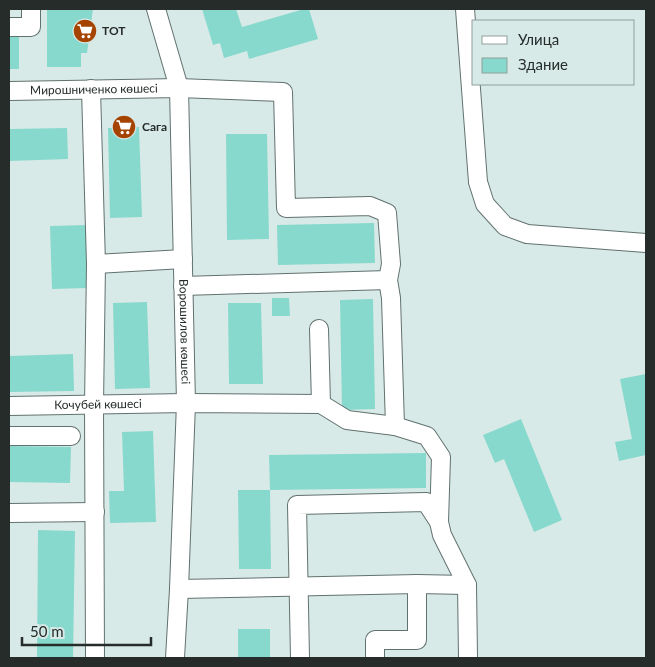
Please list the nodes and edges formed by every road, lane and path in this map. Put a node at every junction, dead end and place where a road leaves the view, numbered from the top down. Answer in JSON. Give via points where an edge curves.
{"nodes":[{"id":1,"x":31,"y":9,"type":"edge"},
{"id":2,"x":156,"y":9,"type":"edge"},
{"id":3,"x":464,"y":9,"type":"edge"},
{"id":4,"x":9,"y":27,"type":"edge"},
{"id":5,"x":179,"y":88,"type":"junction"},
{"id":6,"x":91,"y":89,"type":"junction"},
{"id":7,"x":9,"y":91,"type":"edge"},
{"id":8,"x":646,"y":242,"type":"edge"},
{"id":9,"x":183,"y":259,"type":"junction"},
{"id":10,"x":96,"y":264,"type":"junction"},
{"id":11,"x":388,"y":280,"type":"junction"},
{"id":12,"x":183,"y":286,"type":"junction"},
{"id":13,"x":319,"y":329,"type":"dead end"},
{"id":14,"x":186,"y":403,"type":"junction"},
{"id":15,"x":321,"y":404,"type":"junction"},
{"id":16,"x":94,"y":405,"type":"junction"},
{"id":17,"x":9,"y":406,"type":"edge"},
{"id":18,"x":395,"y":426,"type":"junction"},
{"id":19,"x":9,"y":436,"type":"edge"},
{"id":20,"x":71,"y":436,"type":"dead end"},
{"id":21,"x":95,"y":512,"type":"junction"},
{"id":22,"x":9,"y":513,"type":"edge"},
{"id":23,"x":439,"y":522,"type":"junction"},
{"id":24,"x":417,"y":584,"type":"junction"},
{"id":25,"x":467,"y":585,"type":"junction"},
{"id":26,"x":299,"y":586,"type":"junction"},
{"id":27,"x":179,"y":589,"type":"junction"},
{"id":28,"x":95,"y":658,"type":"edge"},
{"id":29,"x":175,"y":658,"type":"edge"},
{"id":30,"x":300,"y":658,"type":"edge"},
{"id":31,"x":375,"y":658,"type":"edge"},
{"id":32,"x":468,"y":658,"type":"edge"}],
"edges":[{"from":1,"to":4,"type":"street","via":[[31,27]]},
{"from":2,"to":5,"type":"street","name":"Ворошилов көшесі"},
{"from":3,"to":8,"type":"street","via":[[478,182],[485,204],[504,226],[527,234]]},
{"from":5,"to":6,"type":"street","name":"Мирошниченко көшесі"},
{"from":5,"to":9,"type":"street","name":"Ворошилов көшесі"},
{"from":5,"to":11,"type":"street","name":"Мирошниченко көшесі","via":[[283,92],[286,208],[370,206],[387,214],[391,264]]},
{"from":6,"to":7,"type":"street","name":"Мирошниченко көшесі"},
{"from":6,"to":10,"type":"street"},
{"from":9,"to":10,"type":"street"},
{"from":9,"to":12,"type":"street","name":"Ворошилов көшесі"},
{"from":10,"to":16,"type":"street"},
{"from":11,"to":12,"type":"street"},
{"from":11,"to":18,"type":"street"},
{"from":12,"to":14,"type":"street","name":"Ворошилов көшесі"},
{"from":13,"to":15,"type":"street"},
{"from":14,"to":15,"type":"street","name":"Кочубей көшесі"},
{"from":14,"to":16,"type":"street","name":"Кочубей көшесі"},
{"from":14,"to":27,"type":"street","name":"Ворошилов көшесі"},
{"from":15,"to":18,"type":"street","via":[[347,420]]},
{"from":16,"to":17,"type":"street","name":"Кочубей көшесі"},
{"from":16,"to":21,"type":"street"},
{"from":18,"to":23,"type":"street","via":[[427,436],[441,458]]},
{"from":19,"to":20,"type":"street"},
{"from":21,"to":22,"type":"street"},
{"from":21,"to":28,"type":"street"},
{"from":23,"to":25,"type":"street","via":[[442,535]]},
{"from":23,"to":26,"type":"street","via":[[426,502],[297,505]]},
{"from":24,"to":25,"type":"street"},
{"from":24,"to":26,"type":"street"},
{"from":24,"to":31,"type":"street","via":[[417,640],[375,640]]},
{"from":25,"to":32,"type":"street"},
{"from":26,"to":27,"type":"street"},
{"from":26,"to":30,"type":"street"},
{"from":27,"to":29,"type":"street","name":"Ворошилов көшесі"}]}
